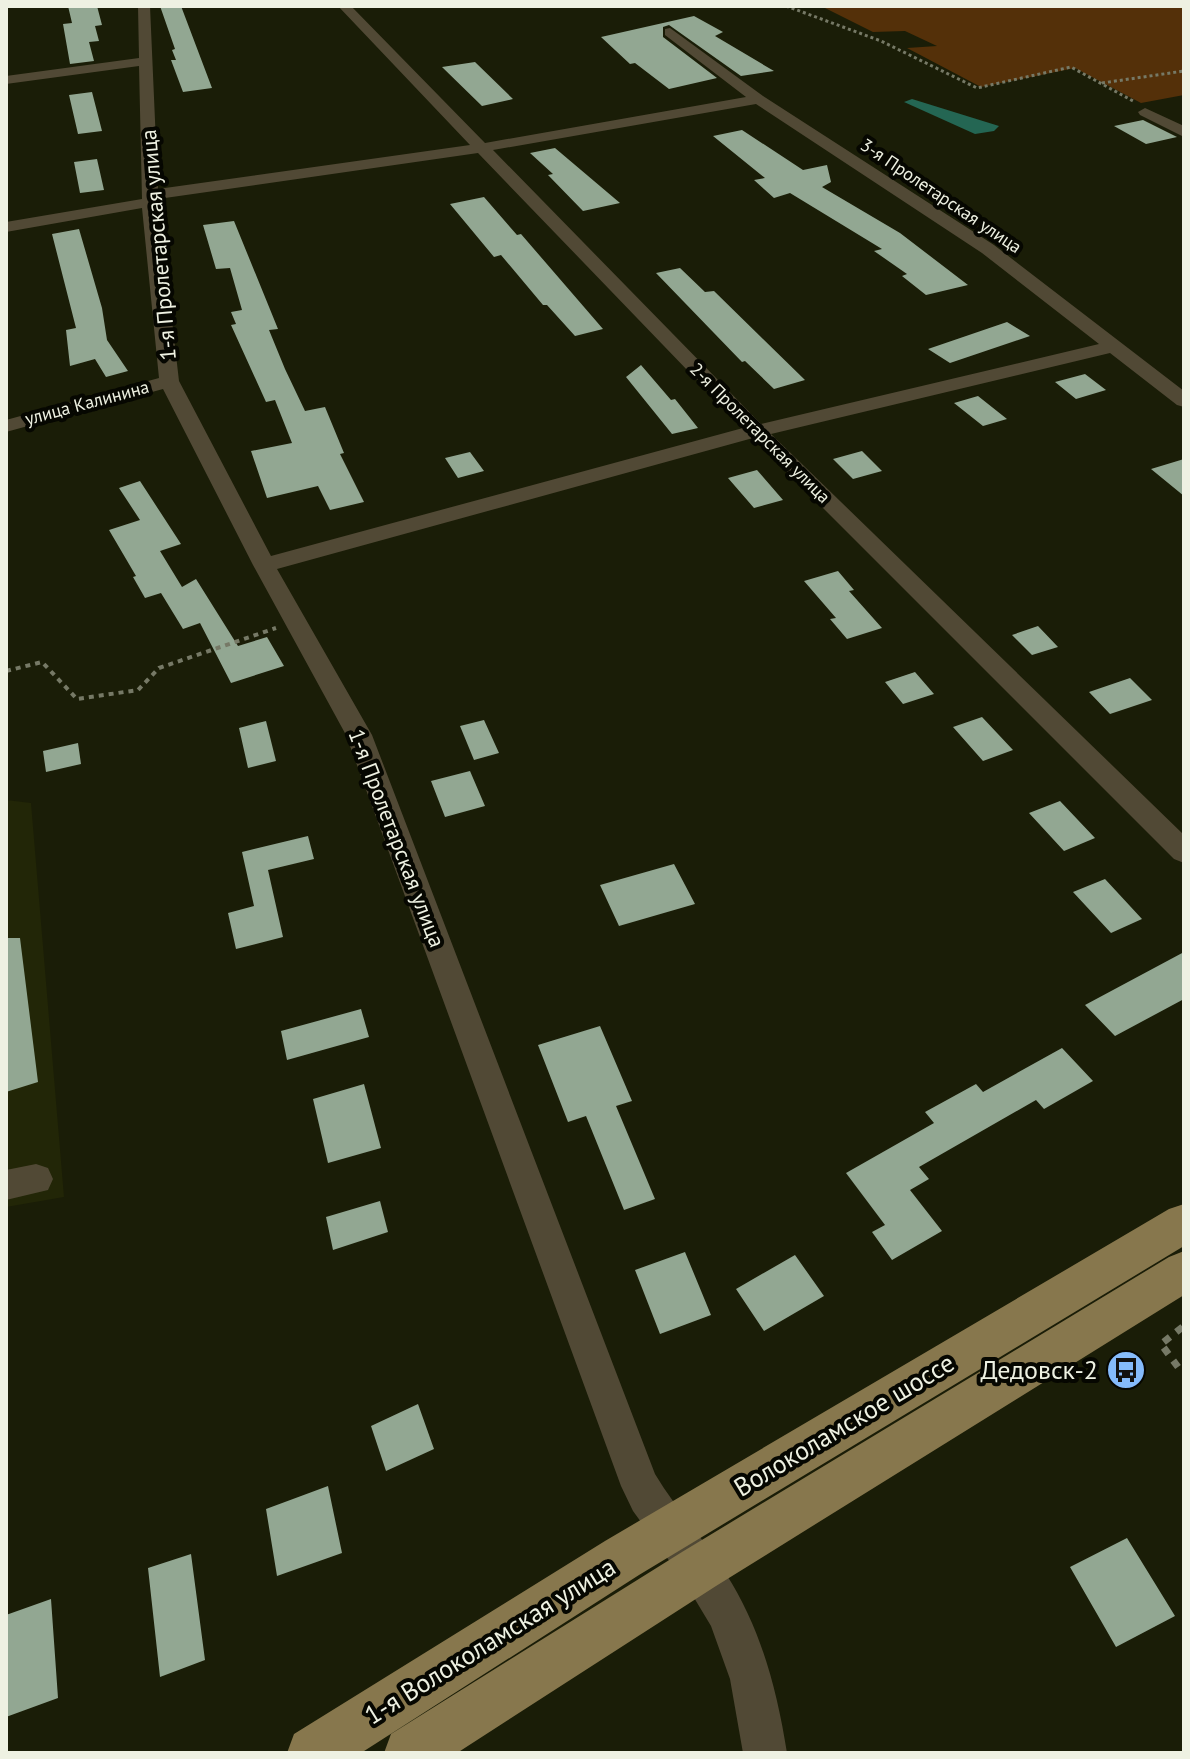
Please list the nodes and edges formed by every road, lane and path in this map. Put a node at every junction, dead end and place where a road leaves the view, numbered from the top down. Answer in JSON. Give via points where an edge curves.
{"nodes":[{"id":1,"x":144,"y":6,"type":"edge"},
{"id":2,"x":344,"y":6,"type":"edge"},
{"id":3,"x":786,"y":6,"type":"edge"},
{"id":4,"x":670,"y":32,"type":"dead end"},
{"id":5,"x":146,"y":61,"type":"junction"},
{"id":6,"x":1184,"y":71,"type":"edge"},
{"id":7,"x":6,"y":80,"type":"edge"},
{"id":8,"x":1101,"y":83,"type":"junction"},
{"id":9,"x":758,"y":99,"type":"junction"},
{"id":10,"x":1145,"y":112,"type":"joint"},
{"id":11,"x":1184,"y":132,"type":"edge"},
{"id":12,"x":481,"y":148,"type":"junction"},
{"id":13,"x":150,"y":198,"type":"junction"},
{"id":14,"x":6,"y":227,"type":"edge"},
{"id":15,"x":1116,"y":346,"type":"junction"},
{"id":16,"x":169,"y":381,"type":"junction"},
{"id":17,"x":1184,"y":401,"type":"edge"},
{"id":18,"x":6,"y":426,"type":"edge"},
{"id":19,"x":757,"y":431,"type":"junction"},
{"id":20,"x":264,"y":565,"type":"junction"},
{"id":21,"x":296,"y":622,"type":"junction"},
{"id":22,"x":6,"y":671,"type":"edge"},
{"id":23,"x":1184,"y":852,"type":"edge"},
{"id":24,"x":1184,"y":1223,"type":"edge"},
{"id":25,"x":1184,"y":1271,"type":"edge"},
{"id":26,"x":1184,"y":1326,"type":"edge"},
{"id":27,"x":1178,"y":1367,"type":"dead end"},
{"id":28,"x":668,"y":1530,"type":"junction"},
{"id":29,"x":699,"y":1569,"type":"junction"},
{"id":30,"x":313,"y":1753,"type":"edge"},
{"id":31,"x":410,"y":1753,"type":"edge"},
{"id":32,"x":765,"y":1753,"type":"edge"}],
"edges":[{"from":1,"to":5,"type":"street","name":"1-я Пролетарская улица"},
{"from":2,"to":12,"type":"street","name":"2-я Пролетарская улица"},
{"from":3,"to":8,"type":"path","via":[[881,41],[977,88],[1071,67]]},
{"from":4,"to":9,"type":"street","name":"3-я Пролетарская улица"},
{"from":5,"to":7,"type":"street"},
{"from":5,"to":13,"type":"street","name":"1-я Пролетарская улица"},
{"from":6,"to":8,"type":"path"},
{"from":8,"to":10,"type":"path"},
{"from":9,"to":12,"type":"street"},
{"from":9,"to":15,"type":"street","name":"3-я Пролетарская улица","via":[[988,249]]},
{"from":10,"to":11,"type":"street"},
{"from":12,"to":13,"type":"street"},
{"from":12,"to":19,"type":"street","name":"2-я Пролетарская улица"},
{"from":13,"to":14,"type":"street"},
{"from":13,"to":16,"type":"street","name":"1-я Пролетарская улица"},
{"from":15,"to":17,"type":"street","name":"3-я Пролетарская улица"},
{"from":15,"to":19,"type":"street"},
{"from":16,"to":18,"type":"street","name":"улица Калинина"},
{"from":16,"to":20,"type":"street","name":"1-я Пролетарская улица"},
{"from":19,"to":20,"type":"street"},
{"from":19,"to":23,"type":"street","name":"2-я Пролетарская улица"},
{"from":20,"to":21,"type":"street","name":"1-я Пролетарская улица"},
{"from":21,"to":22,"type":"path","via":[[159,668],[138,690],[77,699],[42,662]]},
{"from":21,"to":28,"type":"street","name":"1-я Пролетарская улица","via":[[359,735],[640,1486]]},
{"from":24,"to":28,"type":"main road","name":"Волоколамское шоссе"},
{"from":25,"to":29,"type":"main road","name":"Волоколамское шоссе"},
{"from":26,"to":27,"type":"path","via":[[1161,1344]]},
{"from":28,"to":29,"type":"street","name":"1-я Пролетарская улица"},
{"from":28,"to":30,"type":"main road","name":"1-я Волоколамская улица"},
{"from":29,"to":31,"type":"main road"},
{"from":29,"to":32,"type":"street","name":"1-я Пролетарская улица","via":[[732,1622],[756,1687]]}]}
